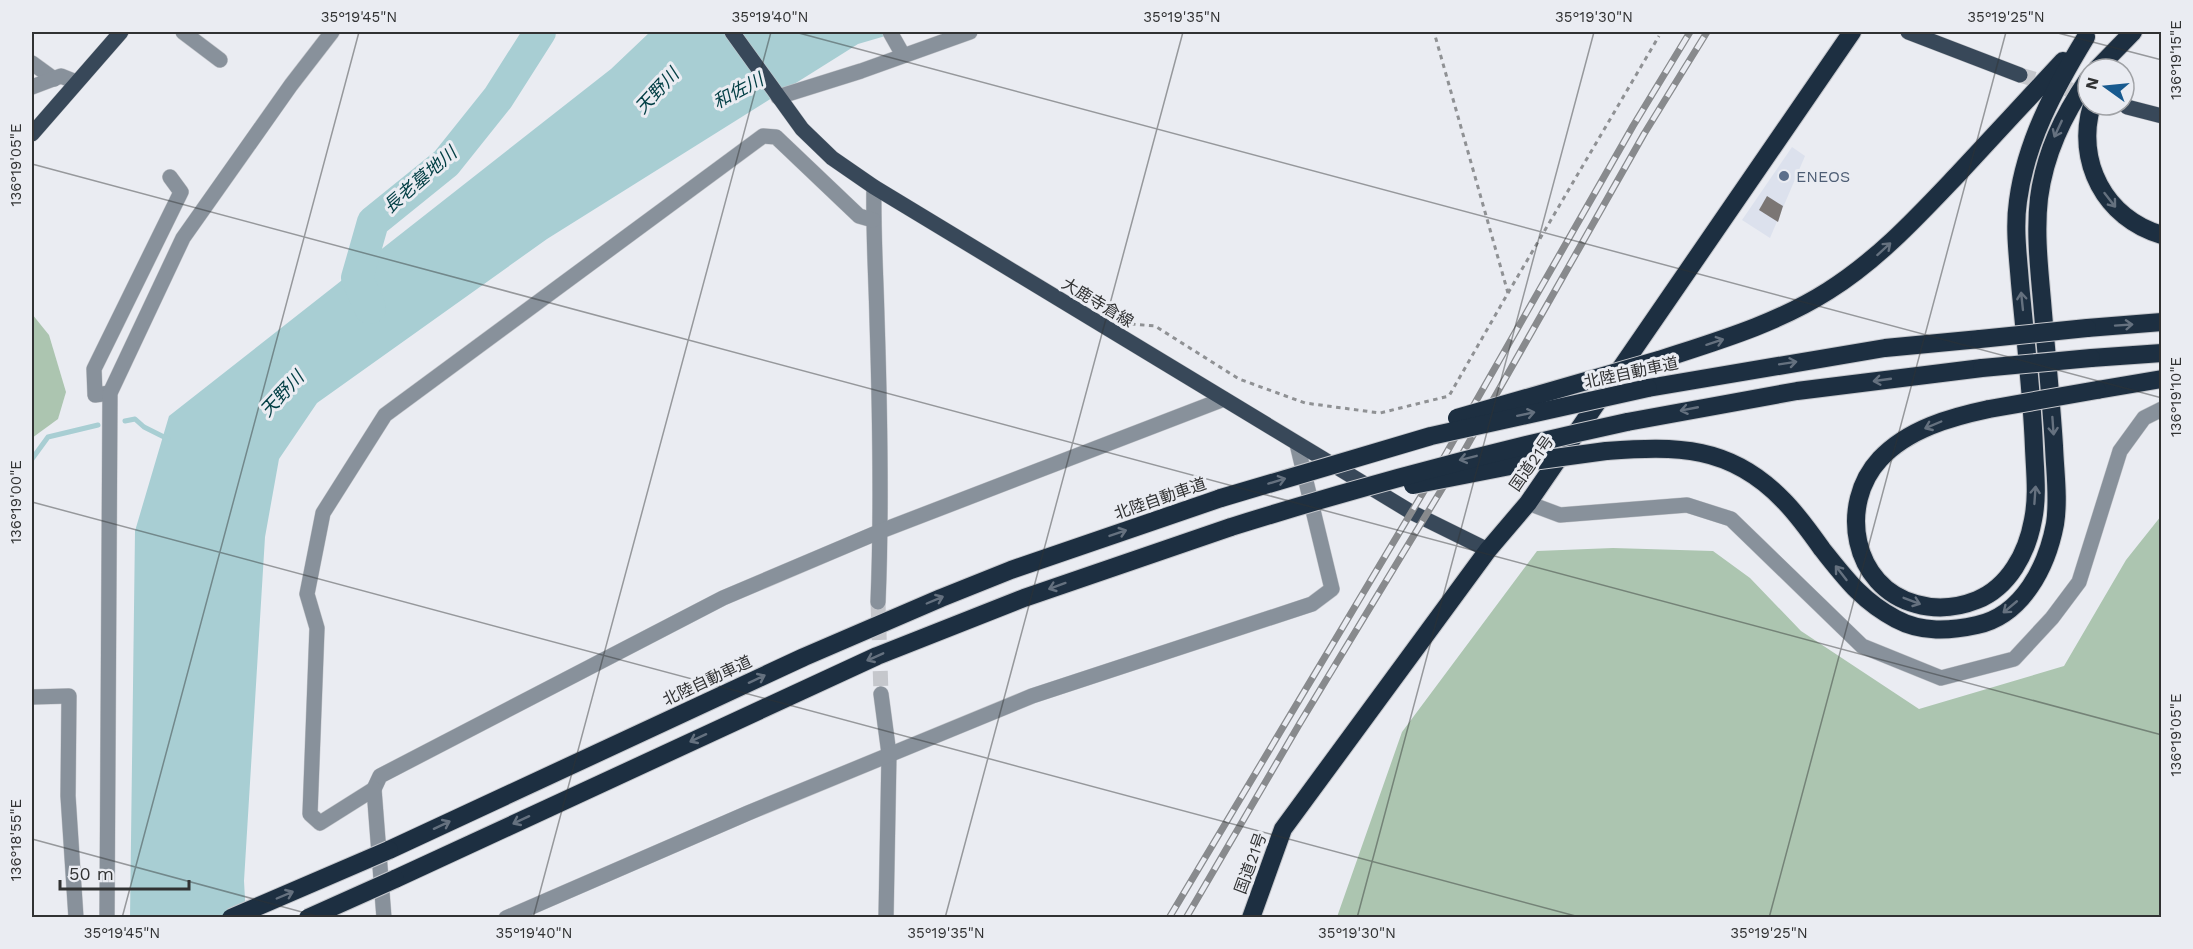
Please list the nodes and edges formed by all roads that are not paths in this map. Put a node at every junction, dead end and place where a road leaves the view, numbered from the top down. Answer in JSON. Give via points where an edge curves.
{"nodes":[{"id":1,"x":121,"y":32,"type":"edge"},
{"id":2,"x":183,"y":32,"type":"edge"},
{"id":3,"x":332,"y":32,"type":"edge"},
{"id":4,"x":732,"y":32,"type":"edge"},
{"id":5,"x":970,"y":32,"type":"edge"},
{"id":6,"x":1852,"y":32,"type":"edge"},
{"id":7,"x":1908,"y":32,"type":"edge"},
{"id":8,"x":2133,"y":32,"type":"edge"},
{"id":9,"x":2088,"y":34,"type":"edge"},
{"id":10,"x":892,"y":37,"type":"edge"},
{"id":11,"x":903,"y":55,"type":"junction"},
{"id":12,"x":2109,"y":57,"type":"edge"},
{"id":13,"x":2115,"y":57,"type":"edge"},
{"id":14,"x":220,"y":60,"type":"dead end"},
{"id":15,"x":32,"y":63,"type":"edge"},
{"id":16,"x":2020,"y":75,"type":"tunnel mouth"},
{"id":17,"x":54,"y":79,"type":"junction"},
{"id":18,"x":76,"y":82,"type":"junction"},
{"id":19,"x":32,"y":87,"type":"edge"},
{"id":20,"x":774,"y":92,"type":"junction"},
{"id":21,"x":2076,"y":97,"type":"edge"},
{"id":22,"x":2136,"y":109,"type":"edge"},
{"id":23,"x":2162,"y":116,"type":"edge"},
{"id":24,"x":2090,"y":117,"type":"edge"},
{"id":25,"x":32,"y":134,"type":"edge"},
{"id":26,"x":170,"y":177,"type":"dead end"},
{"id":27,"x":874,"y":187,"type":"junction"},
{"id":28,"x":873,"y":220,"type":"junction"},
{"id":29,"x":2162,"y":235,"type":"edge"},
{"id":30,"x":2162,"y":322,"type":"edge"},
{"id":31,"x":2162,"y":353,"type":"edge"},
{"id":32,"x":2162,"y":379,"type":"edge"},
{"id":33,"x":110,"y":393,"type":"junction"},
{"id":34,"x":1224,"y":399,"type":"junction"},
{"id":35,"x":2162,"y":408,"type":"edge"},
{"id":36,"x":1297,"y":444,"type":"junction"},
{"id":37,"x":1317,"y":468,"type":"junction"},
{"id":38,"x":1528,"y":503,"type":"junction"},
{"id":39,"x":881,"y":531,"type":"junction"},
{"id":40,"x":1233,"y":531,"type":"junction"},
{"id":41,"x":1488,"y":550,"type":"junction"},
{"id":42,"x":878,"y":602,"type":"tunnel mouth"},
{"id":43,"x":881,"y":694,"type":"tunnel mouth"},
{"id":44,"x":32,"y":697,"type":"edge"},
{"id":45,"x":889,"y":754,"type":"junction"},
{"id":46,"x":374,"y":789,"type":"junction"},
{"id":47,"x":76,"y":918,"type":"edge"},
{"id":48,"x":107,"y":918,"type":"edge"},
{"id":49,"x":231,"y":918,"type":"edge"},
{"id":50,"x":308,"y":918,"type":"edge"},
{"id":51,"x":384,"y":918,"type":"edge"},
{"id":52,"x":506,"y":918,"type":"edge"},
{"id":53,"x":886,"y":918,"type":"edge"},
{"id":54,"x":1251,"y":918,"type":"edge"}],
"edges":[{"from":1,"to":18,"type":"main road"},
{"from":2,"to":14,"type":"street"},
{"from":3,"to":33,"type":"street","via":[[183,238]]},
{"from":4,"to":20,"type":"main road","name":"大鹿寺倉線"},
{"from":5,"to":11,"type":"street"},
{"from":6,"to":38,"type":"highway","name":"国道21号"},
{"from":7,"to":16,"type":"main road"},
{"from":8,"to":12,"type":"highway"},
{"from":8,"to":13,"type":"highway"},
{"from":32,"to":9,"type":"highway","one_way":true,"bridge":true,"via":[[2097,390],[1989,409],[1959,415],[1900,442],[1866,478],[1857,501],[1854,527],[1872,574],[1891,592],[1913,603],[1936,608],[1963,606],[1989,595],[2009,576],[2024,552],[2036,488],[2033,422],[2016,236],[2017,203],[2034,136],[2058,84]]},
{"from":37,"to":9,"type":"highway","one_way":true,"bridge":true,"via":[[1447,422],[1734,336],[1828,291],[1869,262],[1909,226]]},
{"from":10,"to":11,"type":"street"},
{"from":11,"to":20,"type":"street"},
{"from":15,"to":17,"type":"street"},
{"from":17,"to":18,"type":"street","via":[[61,76]]},
{"from":17,"to":19,"type":"street"},
{"from":18,"to":25,"type":"main road"},
{"from":20,"to":27,"type":"main road","name":"大鹿寺倉線","via":[[802,129],[832,158]]},
{"from":21,"to":40,"type":"highway","one_way":true,"bridge":true,"via":[[2056,133],[2039,198],[2037,244],[2053,422],[2055,522],[2046,560],[2029,590],[2007,611],[1984,624],[1957,630],[1928,630],[1904,624],[1876,609],[1855,590],[1783,500],[1739,465],[1715,455],[1685,450],[1606,451],[1540,460],[1440,479]]},
{"from":22,"to":23,"type":"main road"},
{"from":24,"to":29,"type":"highway","one_way":true,"via":[[2089,158],[2097,183],[2130,222]]},
{"from":26,"to":33,"type":"street","via":[[181,192],[94,369],[95,395]]},
{"from":27,"to":28,"type":"street"},
{"from":27,"to":34,"type":"main road","name":"大鹿寺倉線"},
{"from":28,"to":39,"type":"street"},
{"from":28,"to":46,"type":"street","via":[[859,216],[776,137],[763,136],[385,415],[323,513],[307,594],[317,628],[310,814],[320,823]]},
{"from":37,"to":30,"type":"highway","name":"北陸自動車道","one_way":true,"bridge":true,"via":[[1431,436],[1648,388],[1885,348]]},
{"from":31,"to":40,"type":"highway","one_way":true,"bridge":true,"via":[[1982,368],[1797,391],[1627,422],[1448,463],[1326,497]]},
{"from":33,"to":48,"type":"street"},
{"from":34,"to":36,"type":"main road","name":"大鹿寺倉線"},
{"from":34,"to":39,"type":"street"},
{"from":35,"to":38,"type":"street","via":[[2144,418],[2120,451],[2079,582],[2052,618],[2014,659],[1941,678],[1862,646],[1731,519],[1687,505],[1560,514]]},
{"from":36,"to":41,"type":"main road","name":"大鹿寺倉線","via":[[1411,512]]},
{"from":36,"to":45,"type":"street","via":[[1332,589],[1312,604],[1032,696]]},
{"from":49,"to":37,"type":"highway","name":"北陸自動車道","one_way":true,"bridge":true,"via":[[941,598],[1011,570]]},
{"from":38,"to":41,"type":"highway","name":"国道21号"},
{"from":39,"to":42,"type":"street"},
{"from":39,"to":46,"type":"street","via":[[723,598],[380,776]]},
{"from":40,"to":50,"type":"highway","one_way":true,"bridge":true,"via":[[1088,575],[877,656]]},
{"from":41,"to":54,"type":"highway","name":"国道21号","via":[[1283,829]]},
{"from":43,"to":45,"type":"street"},
{"from":44,"to":47,"type":"street","via":[[69,696],[68,796]]},
{"from":45,"to":52,"type":"street"},
{"from":45,"to":53,"type":"street"},
{"from":46,"to":51,"type":"street"}]}
